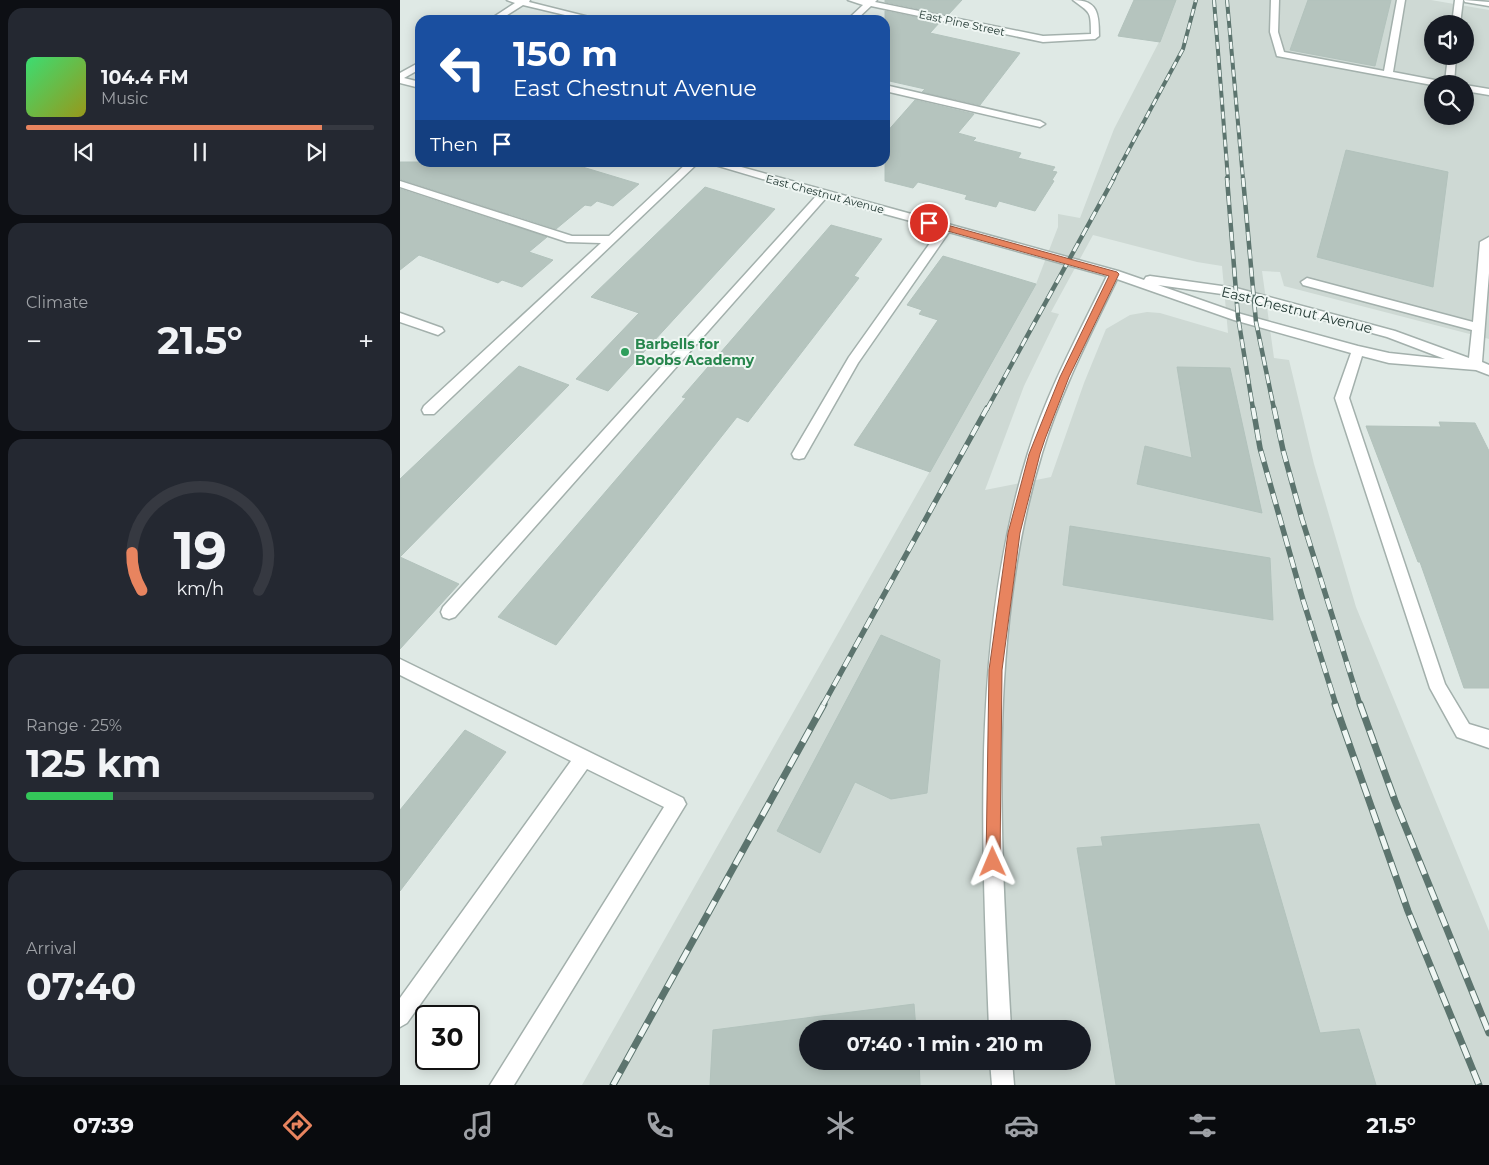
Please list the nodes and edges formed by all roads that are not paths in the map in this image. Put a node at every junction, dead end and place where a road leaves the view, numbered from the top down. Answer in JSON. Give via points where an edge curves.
{"nodes":[{"id":1,"x":512,"y":0,"type":"edge"},
{"id":2,"x":852,"y":0,"type":"edge"},
{"id":3,"x":1077,"y":0,"type":"edge"},
{"id":4,"x":1275,"y":0,"type":"edge"},
{"id":5,"x":1401,"y":0,"type":"edge"},
{"id":6,"x":1459,"y":0,"type":"edge"},
{"id":7,"x":1468,"y":0,"type":"edge"},
{"id":8,"x":524,"y":1,"type":"edge"},
{"id":9,"x":1480,"y":1,"type":"edge"},
{"id":10,"x":871,"y":2,"type":"edge"},
{"id":11,"x":1489,"y":4,"type":"edge"},
{"id":12,"x":501,"y":15,"type":"edge"},
{"id":13,"x":578,"y":15,"type":"edge"},
{"id":14,"x":857,"y":15,"type":"edge"},
{"id":15,"x":1457,"y":15,"type":"edge"},
{"id":16,"x":415,"y":68,"type":"edge"},
{"id":17,"x":1388,"y":74,"type":"junction"},
{"id":18,"x":400,"y":78,"type":"edge"},
{"id":19,"x":1424,"y":81,"type":"edge"},
{"id":20,"x":415,"y":83,"type":"edge"},
{"id":21,"x":890,"y":89,"type":"edge"},
{"id":22,"x":1474,"y":90,"type":"edge"},
{"id":23,"x":1489,"y":92,"type":"edge"},
{"id":24,"x":1040,"y":124,"type":"dead end"},
{"id":25,"x":689,"y":167,"type":"edge"},
{"id":26,"x":728,"y":167,"type":"edge"},
{"id":27,"x":400,"y":184,"type":"edge"},
{"id":28,"x":824,"y":194,"type":"junction"},
{"id":29,"x":946,"y":228,"type":"junction"},
{"id":30,"x":612,"y":239,"type":"junction"},
{"id":31,"x":1489,"y":240,"type":"edge"},
{"id":32,"x":1114,"y":274,"type":"junction"},
{"id":33,"x":1307,"y":282,"type":"dead end"},
{"id":34,"x":400,"y":316,"type":"edge"},
{"id":35,"x":1478,"y":328,"type":"junction"},
{"id":36,"x":438,"y":331,"type":"dead end"},
{"id":37,"x":1358,"y":350,"type":"junction"},
{"id":38,"x":1475,"y":366,"type":"junction"},
{"id":39,"x":1489,"y":370,"type":"edge"},
{"id":40,"x":429,"y":410,"type":"dead end"},
{"id":41,"x":799,"y":454,"type":"dead end"},
{"id":42,"x":449,"y":612,"type":"dead end"},
{"id":43,"x":400,"y":667,"type":"edge"},
{"id":44,"x":1489,"y":739,"type":"edge"},
{"id":45,"x":584,"y":758,"type":"junction"},
{"id":46,"x":400,"y":1016,"type":"edge"},
{"id":47,"x":1000,"y":1020,"type":"edge"},
{"id":48,"x":1002,"y":1070,"type":"edge"},
{"id":49,"x":501,"y":1085,"type":"edge"},
{"id":50,"x":1003,"y":1085,"type":"edge"}],
"edges":[{"from":1,"to":8,"type":"street"},
{"from":2,"to":10,"type":"street","name":"East Pine Street"},
{"from":3,"to":10,"type":"street","name":"East Pine Street","via":[[1085,2],[1093,11],[1095,36],[1042,39]]},
{"from":4,"to":17,"type":"street","via":[[1274,32],[1280,54]]},
{"from":5,"to":17,"type":"street"},
{"from":6,"to":15,"type":"street"},
{"from":7,"to":9,"type":"street"},
{"from":8,"to":12,"type":"street"},
{"from":8,"to":13,"type":"street"},
{"from":9,"to":11,"type":"street"},
{"from":10,"to":14,"type":"street"},
{"from":16,"to":18,"type":"street"},
{"from":17,"to":19,"type":"street"},
{"from":18,"to":20,"type":"street"},
{"from":21,"to":24,"type":"street"},
{"from":22,"to":23,"type":"street"},
{"from":25,"to":30,"type":"street"},
{"from":26,"to":28,"type":"street","name":"East Chestnut Avenue"},
{"from":27,"to":30,"type":"street","via":[[571,240]]},
{"from":28,"to":29,"type":"street","name":"East Chestnut Avenue"},
{"from":28,"to":42,"type":"street"},
{"from":29,"to":32,"type":"street","name":"East Chestnut Avenue"},
{"from":29,"to":41,"type":"street","via":[[853,360]]},
{"from":30,"to":40,"type":"street"},
{"from":31,"to":35,"type":"street","via":[[1486,242]]},
{"from":32,"to":37,"type":"street","name":"East Chestnut Avenue","via":[[1238,317]]},
{"from":32,"to":38,"type":"street","name":"East Chestnut Avenue","via":[[1236,292],[1391,334]]},
{"from":32,"to":47,"type":"street","via":[[1064,377],[1034,454],[1014,533],[996,670],[992,844]]},
{"from":33,"to":35,"type":"street"},
{"from":34,"to":36,"type":"street"},
{"from":35,"to":38,"type":"street"},
{"from":37,"to":38,"type":"street","name":"East Chestnut Avenue","via":[[1389,358]]},
{"from":37,"to":44,"type":"street","via":[[1342,398],[1438,688],[1463,731]]},
{"from":38,"to":39,"type":"street","name":"East Chestnut Avenue"},
{"from":43,"to":45,"type":"street"},
{"from":45,"to":46,"type":"street"},
{"from":45,"to":49,"type":"street","via":[[677,804]]},
{"from":48,"to":50,"type":"street"}]}
